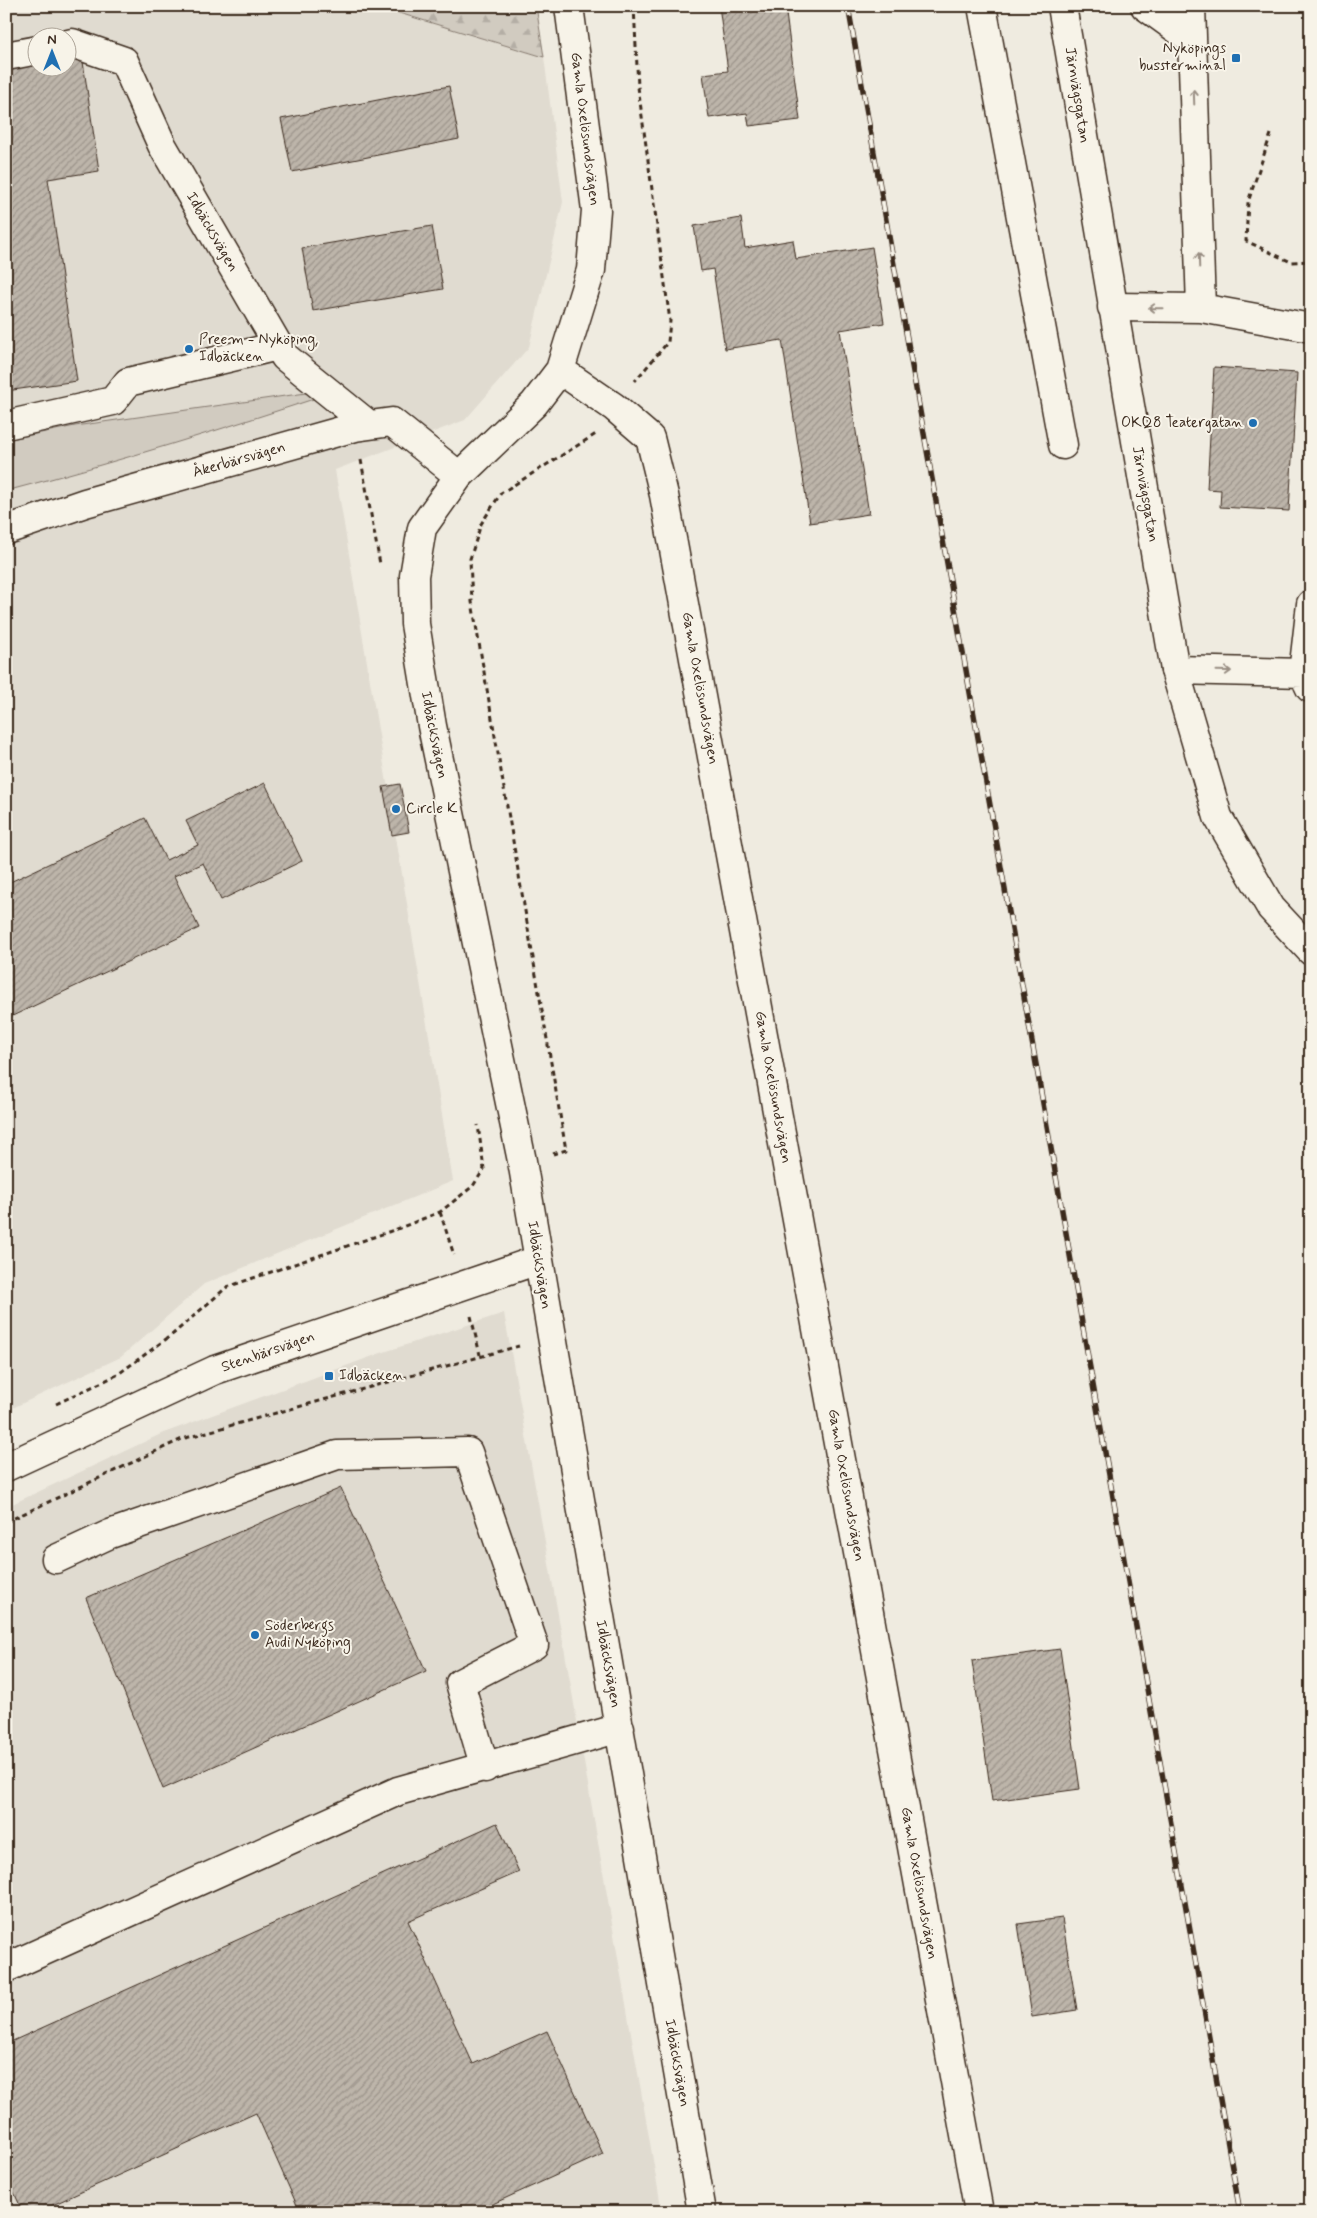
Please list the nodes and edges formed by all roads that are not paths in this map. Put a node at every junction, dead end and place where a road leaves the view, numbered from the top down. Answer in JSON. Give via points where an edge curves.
{"nodes":[{"id":1,"x":569,"y":6,"type":"edge"},
{"id":2,"x":982,"y":6,"type":"edge"},
{"id":3,"x":1062,"y":6,"type":"edge"},
{"id":4,"x":1145,"y":6,"type":"edge"},
{"id":5,"x":1191,"y":6,"type":"edge"},
{"id":6,"x":1192,"y":40,"type":"junction"},
{"id":7,"x":78,"y":45,"type":"edge"},
{"id":8,"x":28,"y":52,"type":"edge"},
{"id":9,"x":6,"y":56,"type":"edge"},
{"id":10,"x":1112,"y":307,"type":"junction"},
{"id":11,"x":1201,"y":308,"type":"junction"},
{"id":12,"x":1311,"y":328,"type":"edge"},
{"id":13,"x":278,"y":346,"type":"junction"},
{"id":14,"x":560,"y":370,"type":"junction"},
{"id":15,"x":6,"y":425,"type":"edge"},
{"id":16,"x":369,"y":425,"type":"junction"},
{"id":17,"x":1063,"y":445,"type":"dead end"},
{"id":18,"x":460,"y":476,"type":"junction"},
{"id":19,"x":6,"y":530,"type":"edge"},
{"id":20,"x":1311,"y":604,"type":"edge"},
{"id":21,"x":1175,"y":670,"type":"junction"},
{"id":22,"x":1307,"y":681,"type":"edge"},
{"id":23,"x":1311,"y":951,"type":"edge"},
{"id":24,"x":538,"y":1260,"type":"junction"},
{"id":25,"x":6,"y":1467,"type":"edge"},
{"id":26,"x":56,"y":1559,"type":"dead end"},
{"id":27,"x":620,"y":1728,"type":"junction"},
{"id":28,"x":485,"y":1768,"type":"junction"},
{"id":29,"x":6,"y":1968,"type":"edge"},
{"id":30,"x":702,"y":2212,"type":"edge"},
{"id":31,"x":979,"y":2212,"type":"edge"}],
"edges":[{"from":1,"to":14,"type":"street","name":"Gamla Oxelösundsvägen","via":[[596,210],[591,270]]},
{"from":2,"to":17,"type":"street"},
{"from":3,"to":10,"type":"street","name":"Järnvägsgatan"},
{"from":4,"to":6,"type":"street"},
{"from":5,"to":6,"type":"street"},
{"from":11,"to":6,"type":"street","one_way":true},
{"from":7,"to":13,"type":"street","name":"Idbäcksvägen","via":[[124,61],[162,145]]},
{"from":8,"to":9,"type":"street"},
{"from":11,"to":10,"type":"street","one_way":true},
{"from":10,"to":21,"type":"street","name":"Järnvägsgatan"},
{"from":11,"to":12,"type":"street"},
{"from":13,"to":15,"type":"street","via":[[128,382],[113,401]]},
{"from":13,"to":16,"type":"street","name":"Idbäcksvägen","via":[[285,357]]},
{"from":14,"to":18,"type":"street","name":"Idbäcksvägen","via":[[534,404]]},
{"from":14,"to":31,"type":"street","name":"Gamla Oxelösundsvägen","via":[[614,406],[650,438],[664,495]]},
{"from":16,"to":18,"type":"street","name":"Åkerbärsvägen","via":[[392,422]]},
{"from":16,"to":19,"type":"street","name":"Åkerbärsvägen","via":[[85,503]]},
{"from":18,"to":24,"type":"street","name":"Idbäcksvägen","via":[[422,528],[414,576],[414,624],[522,1162]]},
{"from":20,"to":22,"type":"street"},
{"from":21,"to":22,"type":"street","one_way":true},
{"from":21,"to":23,"type":"street","name":"Järnvägsgatan","via":[[1218,817],[1272,908]]},
{"from":24,"to":25,"type":"street","name":"Stenbärsvägen","via":[[215,1370]]},
{"from":24,"to":27,"type":"street","name":"Idbäcksvägen"},
{"from":26,"to":28,"type":"street","via":[[110,1534],[337,1455],[468,1452],[534,1646],[460,1683]]},
{"from":27,"to":28,"type":"street"},
{"from":27,"to":30,"type":"street","name":"Idbäcksvägen"},
{"from":28,"to":29,"type":"street","via":[[398,1791]]}]}
